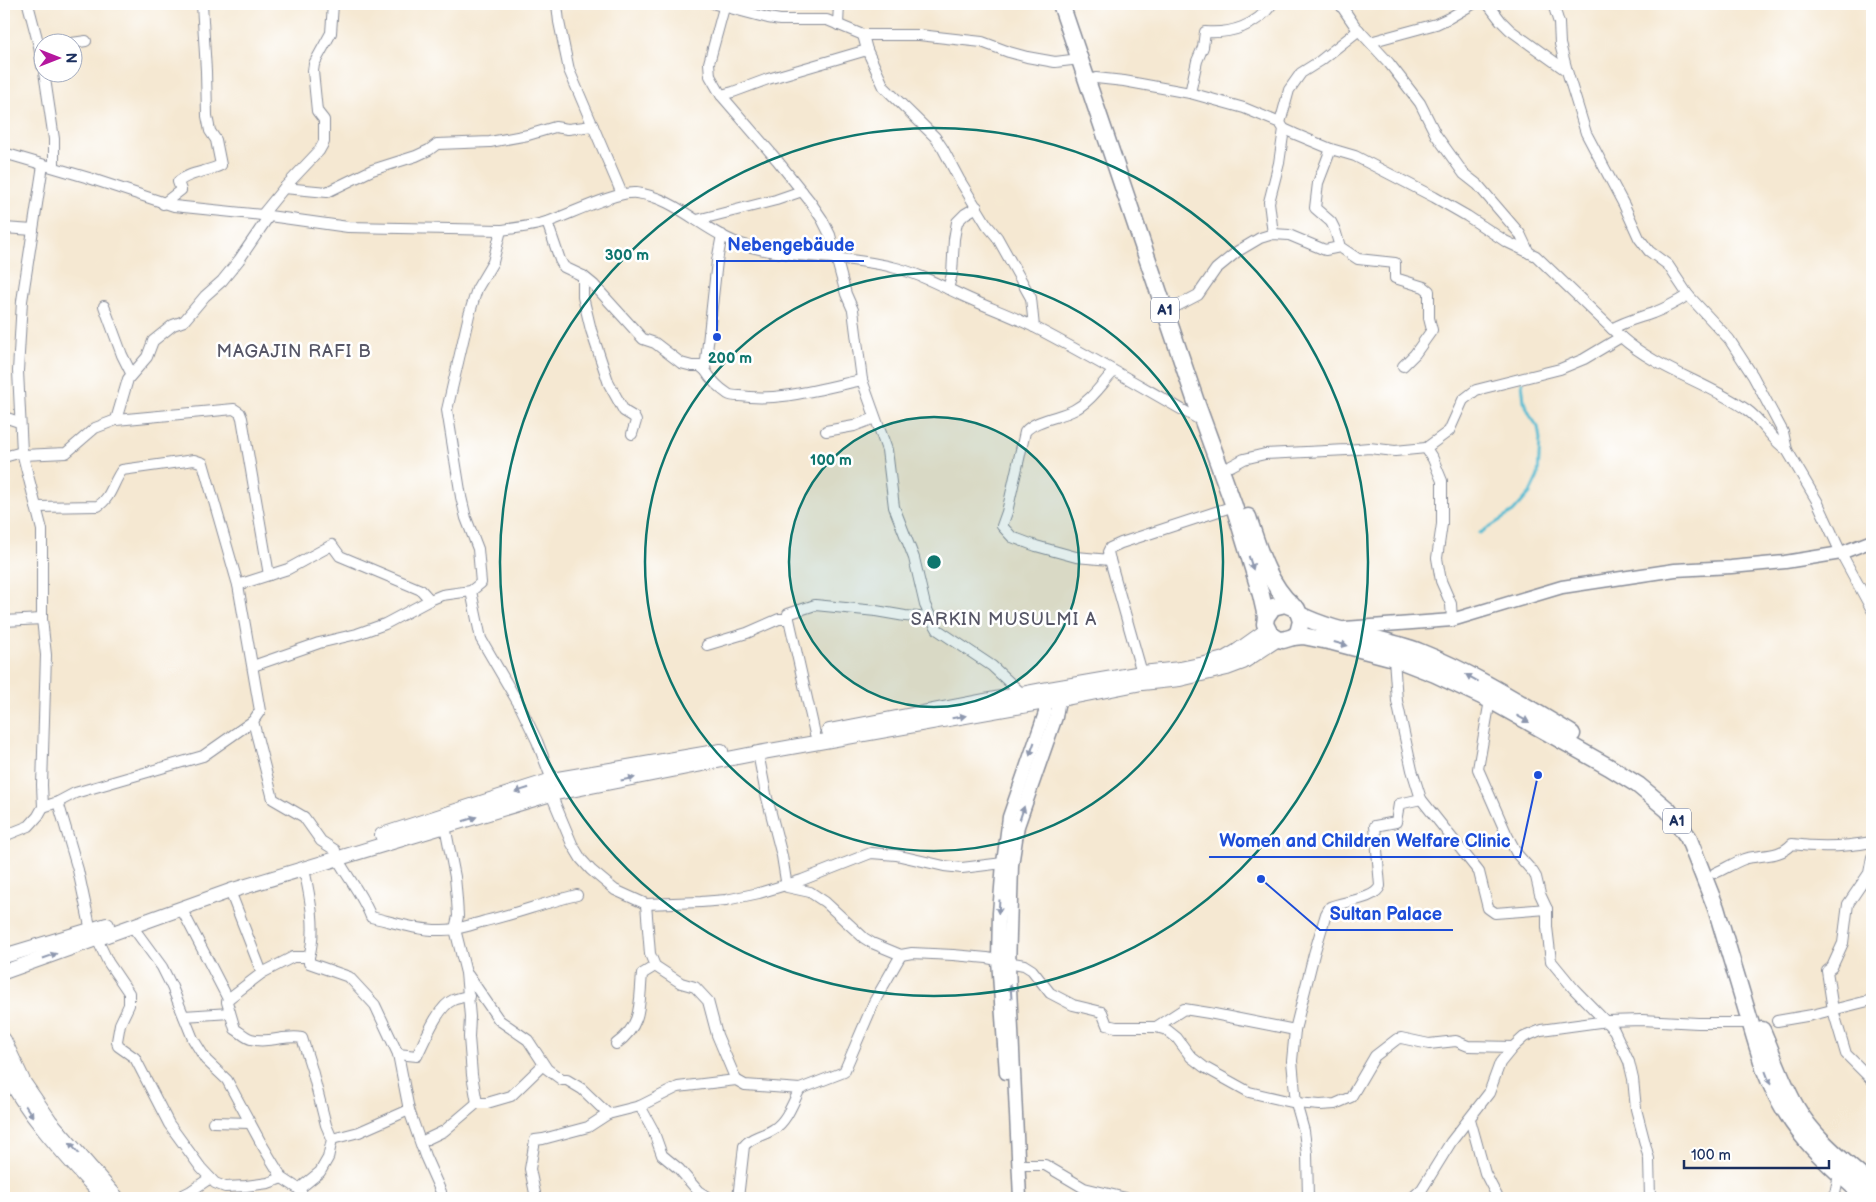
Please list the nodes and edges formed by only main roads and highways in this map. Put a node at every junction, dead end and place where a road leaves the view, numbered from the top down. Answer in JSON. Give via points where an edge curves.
{"nodes":[{"id":1,"x":1061,"y":4,"type":"edge"},
{"id":2,"x":1070,"y":4,"type":"edge"},
{"id":3,"x":1296,"y":610,"type":"junction"},
{"id":4,"x":1276,"y":631,"type":"junction"},
{"id":5,"x":1058,"y":693,"type":"junction"},
{"id":6,"x":1043,"y":696,"type":"junction"},
{"id":7,"x":552,"y":787,"type":"junction"},
{"id":8,"x":336,"y":854,"type":"junction"},
{"id":9,"x":94,"y":935,"type":"junction"},
{"id":10,"x":4,"y":956,"type":"edge"},
{"id":11,"x":4,"y":972,"type":"edge"},
{"id":12,"x":4,"y":1040,"type":"edge"},
{"id":13,"x":4,"y":1069,"type":"edge"},
{"id":14,"x":1872,"y":1186,"type":"edge"},
{"id":15,"x":104,"y":1198,"type":"edge"},
{"id":16,"x":117,"y":1198,"type":"edge"},
{"id":17,"x":1867,"y":1198,"type":"edge"}],
"edges":[{"from":1,"to":4,"type":"highway","number":"A1","one_way":true},
{"from":2,"to":3,"type":"highway","number":"A1","via":[[1259,550],[1280,595]]},
{"from":3,"to":4,"type":"highway","via":[[1300,627]]},
{"from":3,"to":4,"type":"highway","via":[[1285,604],[1273,607]]},
{"from":14,"to":3,"type":"highway","number":"A1","one_way":true,"via":[[1815,1134],[1796,1108],[1758,1021],[1715,873],[1704,846],[1664,792],[1631,768],[1442,661],[1418,651],[1328,627]]},
{"from":4,"to":5,"type":"main road","via":[[1224,659],[1142,673]]},
{"from":4,"to":5,"type":"main road","via":[[1243,662],[1227,668],[1180,680]]},
{"from":4,"to":17,"type":"highway","number":"A1","one_way":true,"via":[[1333,642],[1416,666],[1490,700],[1610,767],[1656,799],[1688,837],[1706,880],[1772,1089],[1797,1130],[1818,1154]]},
{"from":5,"to":6,"type":"main road"},
{"from":7,"to":6,"type":"main road","one_way":true,"via":[[758,753]]},
{"from":6,"to":7,"type":"main road","via":[[1022,694]]},
{"from":7,"to":8,"type":"main road","one_way":true},
{"from":8,"to":7,"type":"main road","one_way":true,"via":[[444,826]]},
{"from":8,"to":9,"type":"main road","via":[[227,883]]},
{"from":8,"to":9,"type":"main road","via":[[304,869],[132,926]]},
{"from":9,"to":10,"type":"main road"},
{"from":11,"to":9,"type":"main road","one_way":true},
{"from":16,"to":12,"type":"main road","one_way":true,"via":[[50,1121],[24,1083]]},
{"from":13,"to":15,"type":"main road","one_way":true,"via":[[41,1128]]}]}
